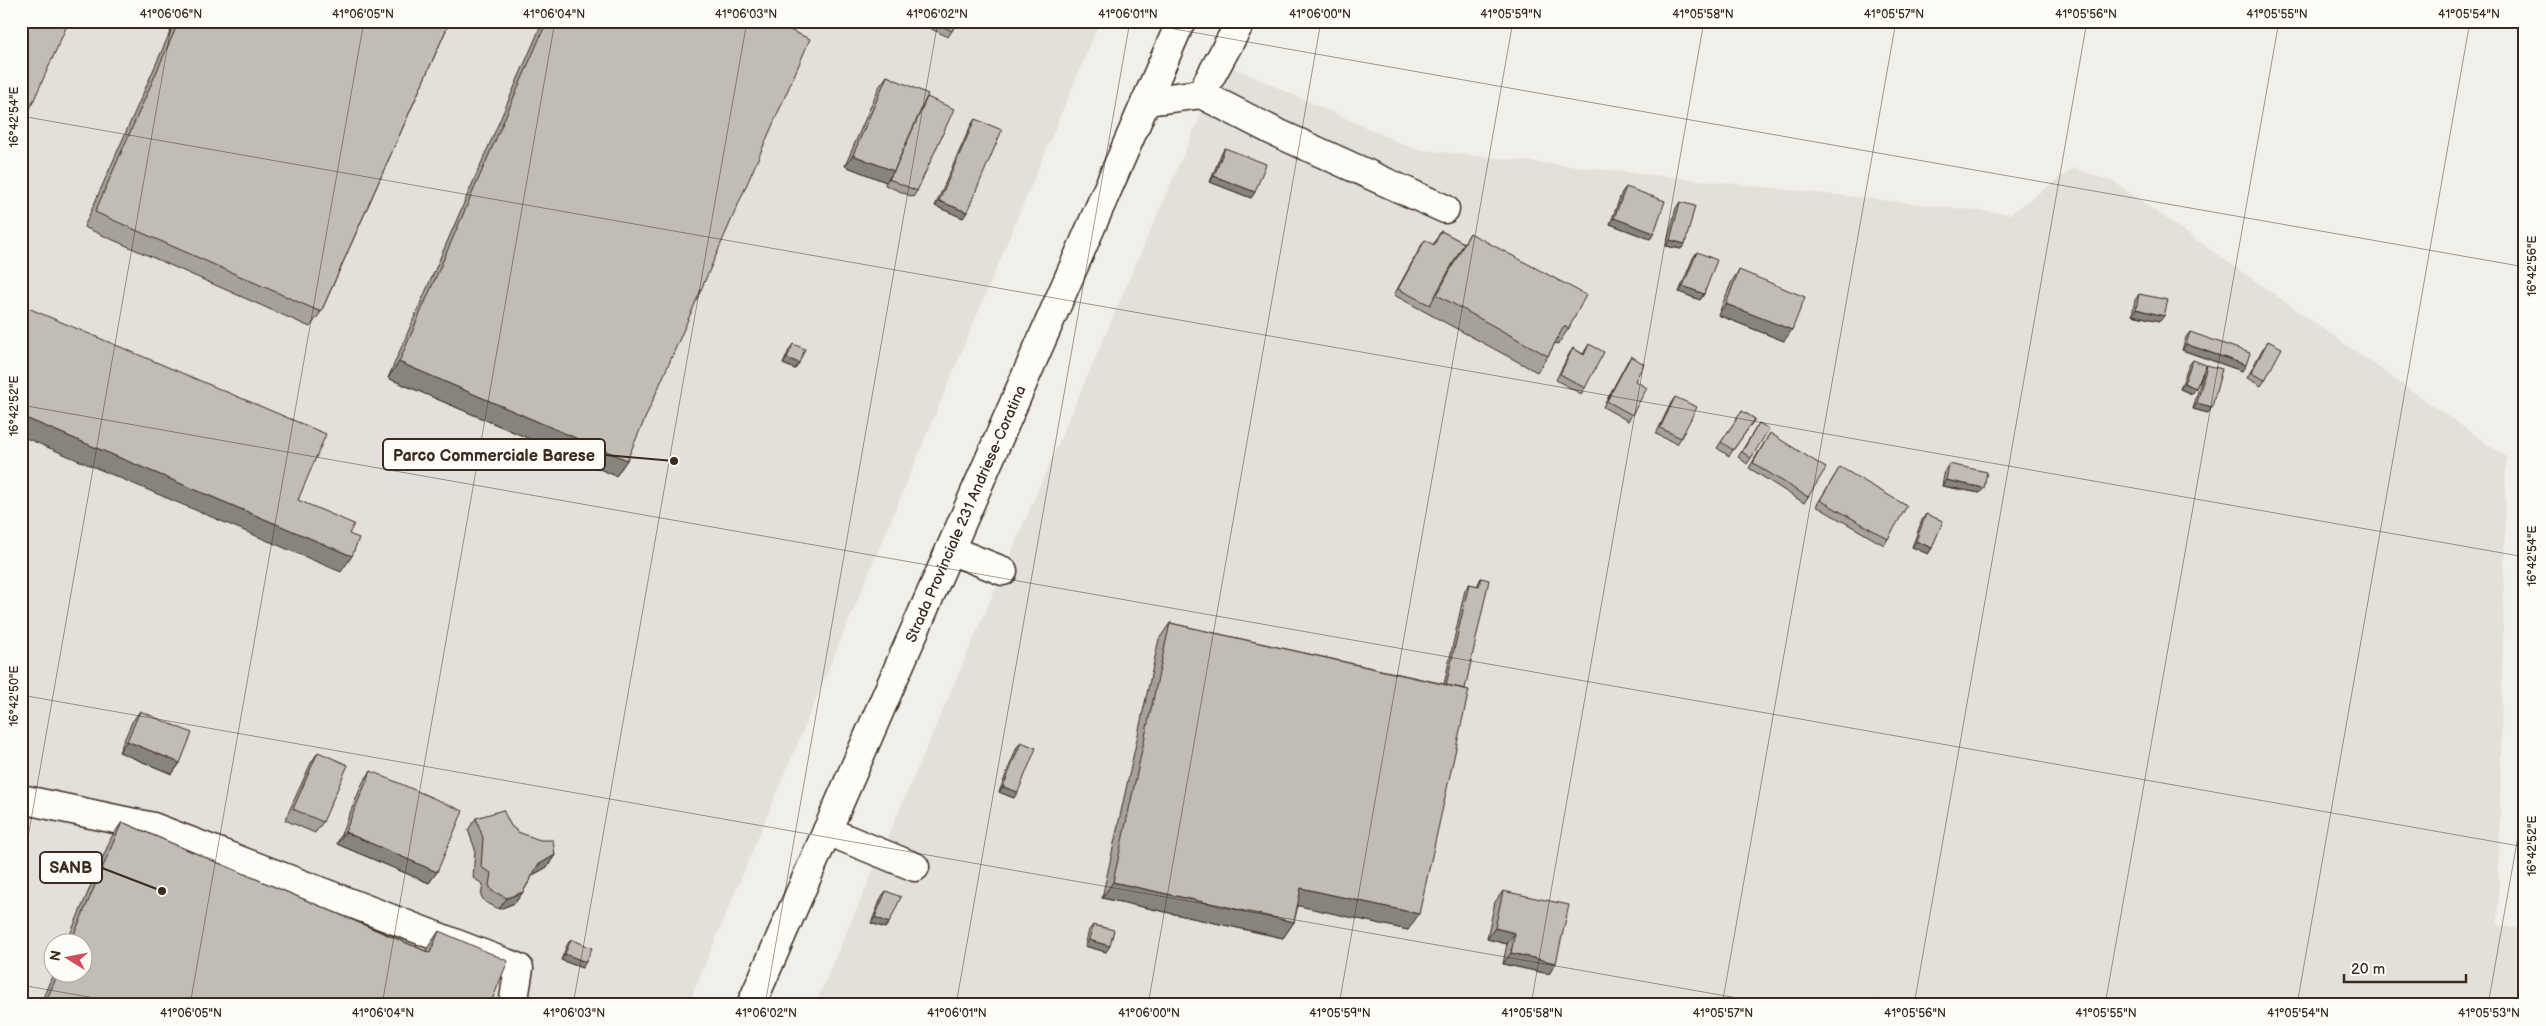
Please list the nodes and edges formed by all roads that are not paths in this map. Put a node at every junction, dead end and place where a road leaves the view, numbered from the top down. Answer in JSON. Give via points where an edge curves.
{"nodes":[{"id":1,"x":1180,"y":21,"type":"edge"},
{"id":2,"x":1241,"y":21,"type":"edge"},
{"id":3,"x":1201,"y":94,"type":"junction"},
{"id":4,"x":1146,"y":101,"type":"junction"},
{"id":5,"x":1445,"y":209,"type":"dead end"},
{"id":6,"x":950,"y":550,"type":"junction"},
{"id":7,"x":1003,"y":571,"type":"dead end"},
{"id":8,"x":21,"y":799,"type":"edge"},
{"id":9,"x":827,"y":831,"type":"junction"},
{"id":10,"x":915,"y":867,"type":"dead end"},
{"id":11,"x":514,"y":1005,"type":"edge"},
{"id":12,"x":751,"y":1005,"type":"edge"}],
"edges":[{"from":1,"to":4,"type":"main road","name":"Strada Provinciale 231 Andriese-Coratina"},
{"from":2,"to":3,"type":"main road"},
{"from":3,"to":4,"type":"main road"},
{"from":3,"to":5,"type":"main road","via":[[1273,131]]},
{"from":4,"to":6,"type":"main road","name":"Strada Provinciale 231 Andriese-Coratina"},
{"from":6,"to":7,"type":"main road"},
{"from":6,"to":9,"type":"main road","name":"Strada Provinciale 231 Andriese-Coratina"},
{"from":8,"to":11,"type":"main road","via":[[153,827],[519,968]]},
{"from":9,"to":10,"type":"main road"},
{"from":9,"to":12,"type":"main road","name":"Strada Provinciale 231 Andriese-Coratina"}]}
